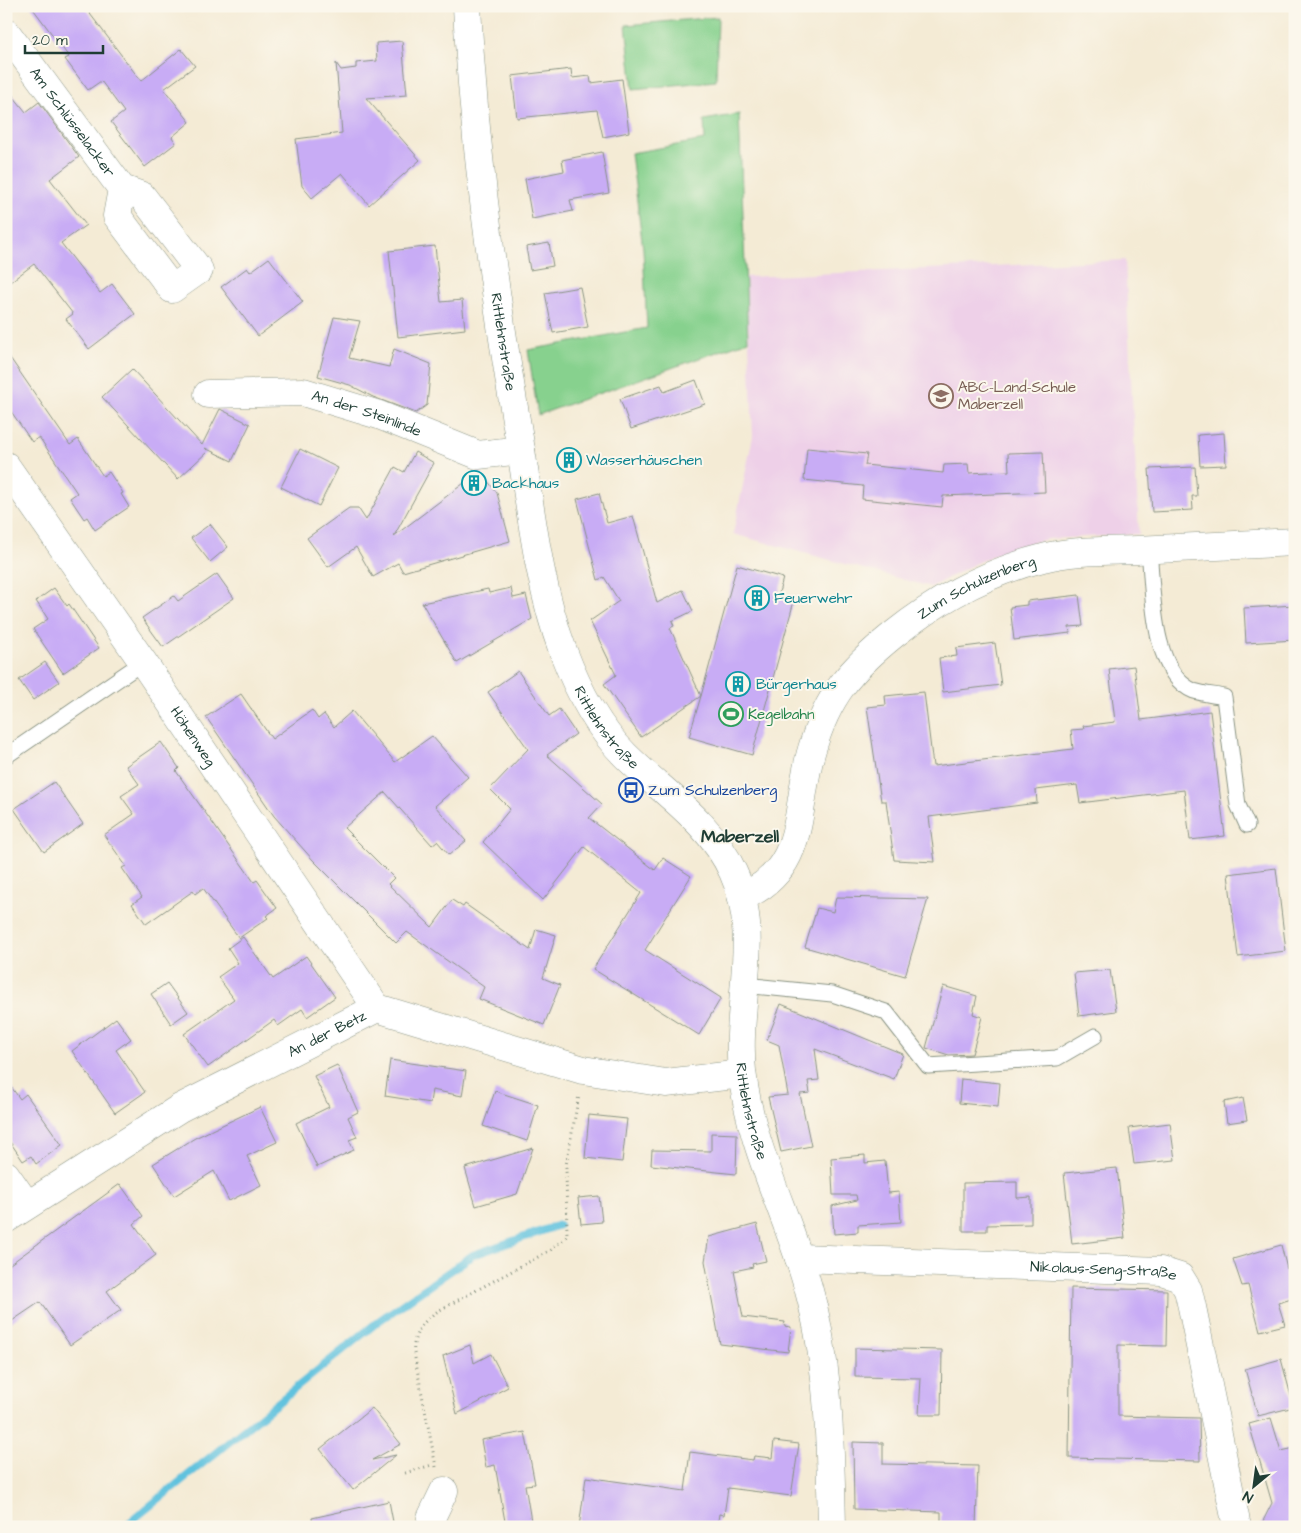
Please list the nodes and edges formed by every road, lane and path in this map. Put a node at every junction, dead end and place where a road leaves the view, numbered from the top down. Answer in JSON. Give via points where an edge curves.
{"nodes":[{"id":1,"x":467,"y":6,"type":"edge"},
{"id":2,"x":6,"y":32,"type":"edge"},
{"id":3,"x":122,"y":189,"type":"dead end"},
{"id":4,"x":208,"y":394,"type":"dead end"},
{"id":5,"x":521,"y":450,"type":"junction"},
{"id":6,"x":6,"y":466,"type":"edge"},
{"id":7,"x":1295,"y":542,"type":"edge"},
{"id":8,"x":1149,"y":549,"type":"junction"},
{"id":9,"x":143,"y":662,"type":"junction"},
{"id":10,"x":6,"y":756,"type":"edge"},
{"id":11,"x":1247,"y":825,"type":"dead end"},
{"id":12,"x":742,"y":897,"type":"junction"},
{"id":13,"x":744,"y":985,"type":"junction"},
{"id":14,"x":378,"y":1008,"type":"junction"},
{"id":15,"x":1095,"y":1036,"type":"dead end"},
{"id":16,"x":742,"y":1074,"type":"junction"},
{"id":17,"x":580,"y":1087,"type":"dead end"},
{"id":18,"x":6,"y":1175,"type":"edge"},
{"id":19,"x":16,"y":1212,"type":"edge"},
{"id":20,"x":800,"y":1258,"type":"junction"},
{"id":21,"x":405,"y":1473,"type":"dead end"},
{"id":22,"x":444,"y":1491,"type":"dead end"},
{"id":23,"x":433,"y":1527,"type":"edge"},
{"id":24,"x":832,"y":1527,"type":"edge"},
{"id":25,"x":1237,"y":1527,"type":"edge"}],
"edges":[{"from":1,"to":5,"type":"street","name":"Rittlehnstraße","via":[[470,75],[485,211]]},
{"from":2,"to":3,"type":"street","name":"Am Schlüsselacker"},
{"from":4,"to":5,"type":"street","name":"An der Steinlinde","via":[[303,392],[379,415],[478,455]]},
{"from":5,"to":12,"type":"street","name":"Rittlehnstraße","via":[[552,616],[577,684],[624,754],[697,819],[713,838],[734,874]]},
{"from":6,"to":9,"type":"street","name":"Höhenweg"},
{"from":7,"to":8,"type":"street","name":"Zum Schulzenberg"},
{"from":8,"to":11,"type":"lane","via":[[1160,648],[1171,673],[1193,691],[1224,697],[1238,805]]},
{"from":8,"to":12,"type":"street","name":"Zum Schulzenberg","via":[[1044,557],[999,571],[958,590],[880,646],[850,673],[822,718],[811,751],[794,842],[786,861],[774,877]]},
{"from":9,"to":10,"type":"lane"},
{"from":9,"to":14,"type":"street","name":"Höhenweg"},
{"from":12,"to":13,"type":"street","name":"Rittlehnstraße","via":[[746,926]]},
{"from":13,"to":15,"type":"lane","via":[[832,994],[886,1012],[928,1066],[1057,1058]]},
{"from":13,"to":16,"type":"street","name":"Rittlehnstraße","via":[[740,1036]]},
{"from":14,"to":16,"type":"street","name":"An der Betz","via":[[583,1070],[666,1083]]},
{"from":14,"to":19,"type":"street","name":"An der Betz","via":[[180,1108]]},
{"from":16,"to":20,"type":"street","name":"Rittlehnstraße","via":[[750,1114]]},
{"from":17,"to":21,"type":"path","via":[[566,1165],[567,1236],[550,1250],[438,1311],[419,1330],[414,1340],[414,1353],[435,1465]]},
{"from":18,"to":19,"type":"street"},
{"from":20,"to":24,"type":"street","name":"Rittlehnstraße","via":[[823,1361],[830,1426]]},
{"from":20,"to":25,"type":"street","name":"Nikolaus-Seng-Straße","via":[[1161,1271],[1180,1277],[1188,1290],[1192,1307]]},
{"from":22,"to":23,"type":"street","via":[[432,1518]]}]}
